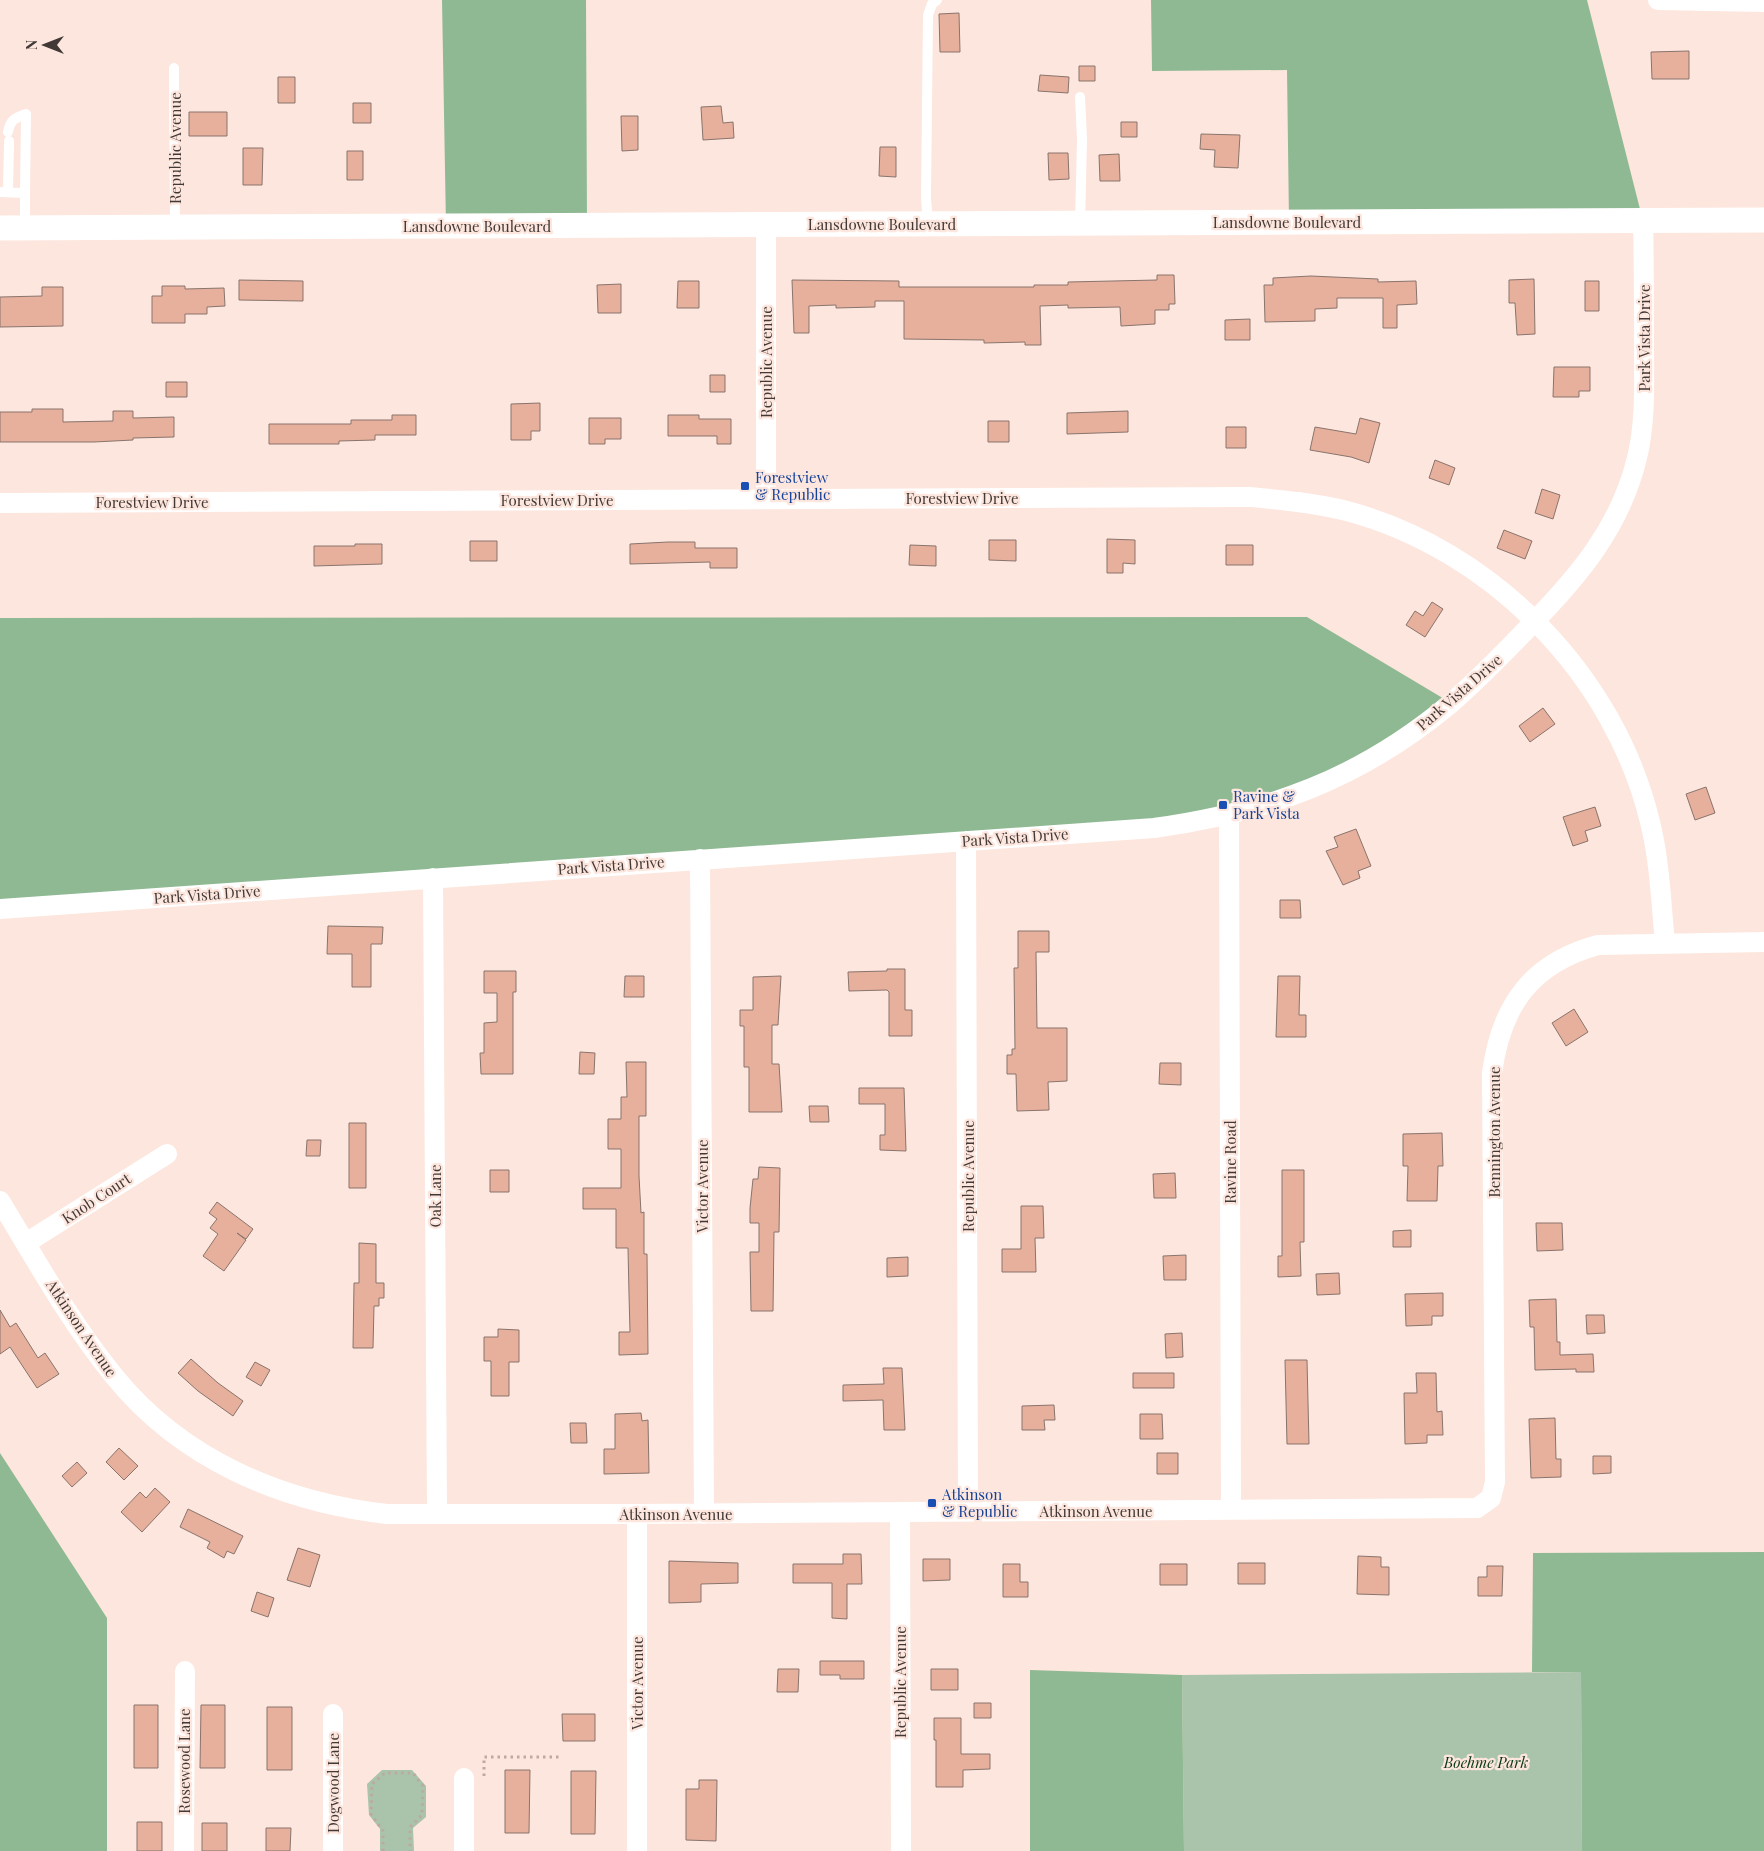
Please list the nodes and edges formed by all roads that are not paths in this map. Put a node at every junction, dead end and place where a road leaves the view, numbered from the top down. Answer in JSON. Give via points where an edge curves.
{"nodes":[{"id":1,"x":937,"y":0,"type":"edge"},
{"id":2,"x":1658,"y":0,"type":"edge"},
{"id":3,"x":1764,"y":2,"type":"edge"},
{"id":4,"x":174,"y":68,"type":"dead end"},
{"id":5,"x":1080,"y":97,"type":"dead end"},
{"id":6,"x":4,"y":192,"type":"edge"},
{"id":7,"x":25,"y":193,"type":"junction"},
{"id":8,"x":1643,"y":220,"type":"junction"},
{"id":9,"x":1764,"y":220,"type":"edge"},
{"id":10,"x":1080,"y":223,"type":"junction"},
{"id":11,"x":766,"y":224,"type":"junction"},
{"id":12,"x":928,"y":224,"type":"junction"},
{"id":13,"x":0,"y":228,"type":"edge"},
{"id":14,"x":26,"y":228,"type":"junction"},
{"id":15,"x":175,"y":228,"type":"junction"},
{"id":16,"x":766,"y":499,"type":"junction"},
{"id":17,"x":0,"y":503,"type":"edge"},
{"id":18,"x":1534,"y":622,"type":"junction"},
{"id":19,"x":1229,"y":815,"type":"junction"},
{"id":20,"x":966,"y":841,"type":"junction"},
{"id":21,"x":700,"y":859,"type":"junction"},
{"id":22,"x":434,"y":878,"type":"junction"},
{"id":23,"x":0,"y":909,"type":"edge"},
{"id":24,"x":1764,"y":942,"type":"edge"},
{"id":25,"x":1665,"y":943,"type":"junction"},
{"id":26,"x":167,"y":1154,"type":"dead end"},
{"id":27,"x":0,"y":1201,"type":"edge"},
{"id":28,"x":26,"y":1243,"type":"junction"},
{"id":29,"x":1486,"y":1503,"type":"joint"},
{"id":30,"x":1232,"y":1510,"type":"junction"},
{"id":31,"x":900,"y":1512,"type":"junction"},
{"id":32,"x":968,"y":1512,"type":"junction"},
{"id":33,"x":437,"y":1514,"type":"junction"},
{"id":34,"x":637,"y":1514,"type":"junction"},
{"id":35,"x":704,"y":1514,"type":"junction"},
{"id":36,"x":184,"y":1671,"type":"dead end"},
{"id":37,"x":334,"y":1714,"type":"dead end"},
{"id":38,"x":464,"y":1778,"type":"dead end"},
{"id":39,"x":184,"y":1851,"type":"edge"},
{"id":40,"x":333,"y":1851,"type":"edge"},
{"id":41,"x":464,"y":1851,"type":"edge"},
{"id":42,"x":637,"y":1851,"type":"edge"},
{"id":43,"x":901,"y":1851,"type":"edge"}],
"edges":[{"from":1,"to":12,"type":"lane","via":[[928,16]]},
{"from":2,"to":3,"type":"street"},
{"from":4,"to":15,"type":"lane","name":"Republic Avenue"},
{"from":5,"to":10,"type":"lane"},
{"from":6,"to":7,"type":"lane"},
{"from":6,"to":7,"type":"lane","via":[[10,123],[26,114]]},
{"from":7,"to":14,"type":"lane"},
{"from":8,"to":9,"type":"street","name":"Lansdowne Boulevard"},
{"from":8,"to":10,"type":"street","name":"Lansdowne Boulevard"},
{"from":8,"to":18,"type":"street","name":"Park Vista Drive","via":[[1643,422],[1637,459],[1620,507],[1596,551],[1582,571]]},
{"from":10,"to":12,"type":"street","name":"Lansdowne Boulevard"},
{"from":11,"to":12,"type":"street","name":"Lansdowne Boulevard"},
{"from":11,"to":15,"type":"street","name":"Lansdowne Boulevard"},
{"from":11,"to":16,"type":"street","name":"Republic Avenue"},
{"from":13,"to":14,"type":"street","name":"Lansdowne Boulevard"},
{"from":14,"to":15,"type":"street","name":"Lansdowne Boulevard"},
{"from":16,"to":17,"type":"street","name":"Forestview Drive"},
{"from":16,"to":18,"type":"street","name":"Forestview Drive","via":[[1250,497],[1294,501],[1347,511],[1374,520],[1443,551],[1500,589]]},
{"from":18,"to":19,"type":"street","name":"Park Vista Drive","via":[[1451,703],[1384,752],[1310,790]]},
{"from":18,"to":25,"type":"street","name":"Forestview Drive","via":[[1580,673],[1600,702],[1631,762],[1657,854]]},
{"from":19,"to":20,"type":"street","name":"Park Vista Drive","via":[[1154,828]]},
{"from":19,"to":30,"type":"street","name":"Ravine Road"},
{"from":20,"to":21,"type":"street","name":"Park Vista Drive"},
{"from":20,"to":32,"type":"street","name":"Republic Avenue"},
{"from":21,"to":22,"type":"street","name":"Park Vista Drive"},
{"from":21,"to":35,"type":"street","name":"Victor Avenue"},
{"from":22,"to":23,"type":"street","name":"Park Vista Drive"},
{"from":22,"to":33,"type":"street","name":"Oak Lane"},
{"from":24,"to":25,"type":"street","name":"Bennington Avenue"},
{"from":25,"to":29,"type":"street","name":"Bennington Avenue","via":[[1598,945],[1566,956],[1523,990],[1503,1024],[1495,1049],[1492,1073],[1495,1482]]},
{"from":26,"to":28,"type":"street","name":"Knob Court"},
{"from":27,"to":28,"type":"street","name":"Atkinson Avenue"},
{"from":28,"to":33,"type":"street","name":"Atkinson Avenue","via":[[92,1348],[115,1378],[167,1428],[203,1453],[278,1491],[315,1502],[387,1514]]},
{"from":29,"to":30,"type":"street","name":"Atkinson Avenue","via":[[1468,1509]]},
{"from":30,"to":32,"type":"street","name":"Atkinson Avenue"},
{"from":31,"to":32,"type":"street","name":"Atkinson Avenue"},
{"from":31,"to":35,"type":"street","name":"Atkinson Avenue"},
{"from":31,"to":43,"type":"street","name":"Republic Avenue"},
{"from":33,"to":34,"type":"street","name":"Atkinson Avenue"},
{"from":34,"to":35,"type":"street","name":"Atkinson Avenue"},
{"from":34,"to":42,"type":"street","name":"Victor Avenue"},
{"from":36,"to":39,"type":"street","name":"Rosewood Lane"},
{"from":37,"to":40,"type":"street","name":"Dogwood Lane"},
{"from":38,"to":41,"type":"street"}]}
